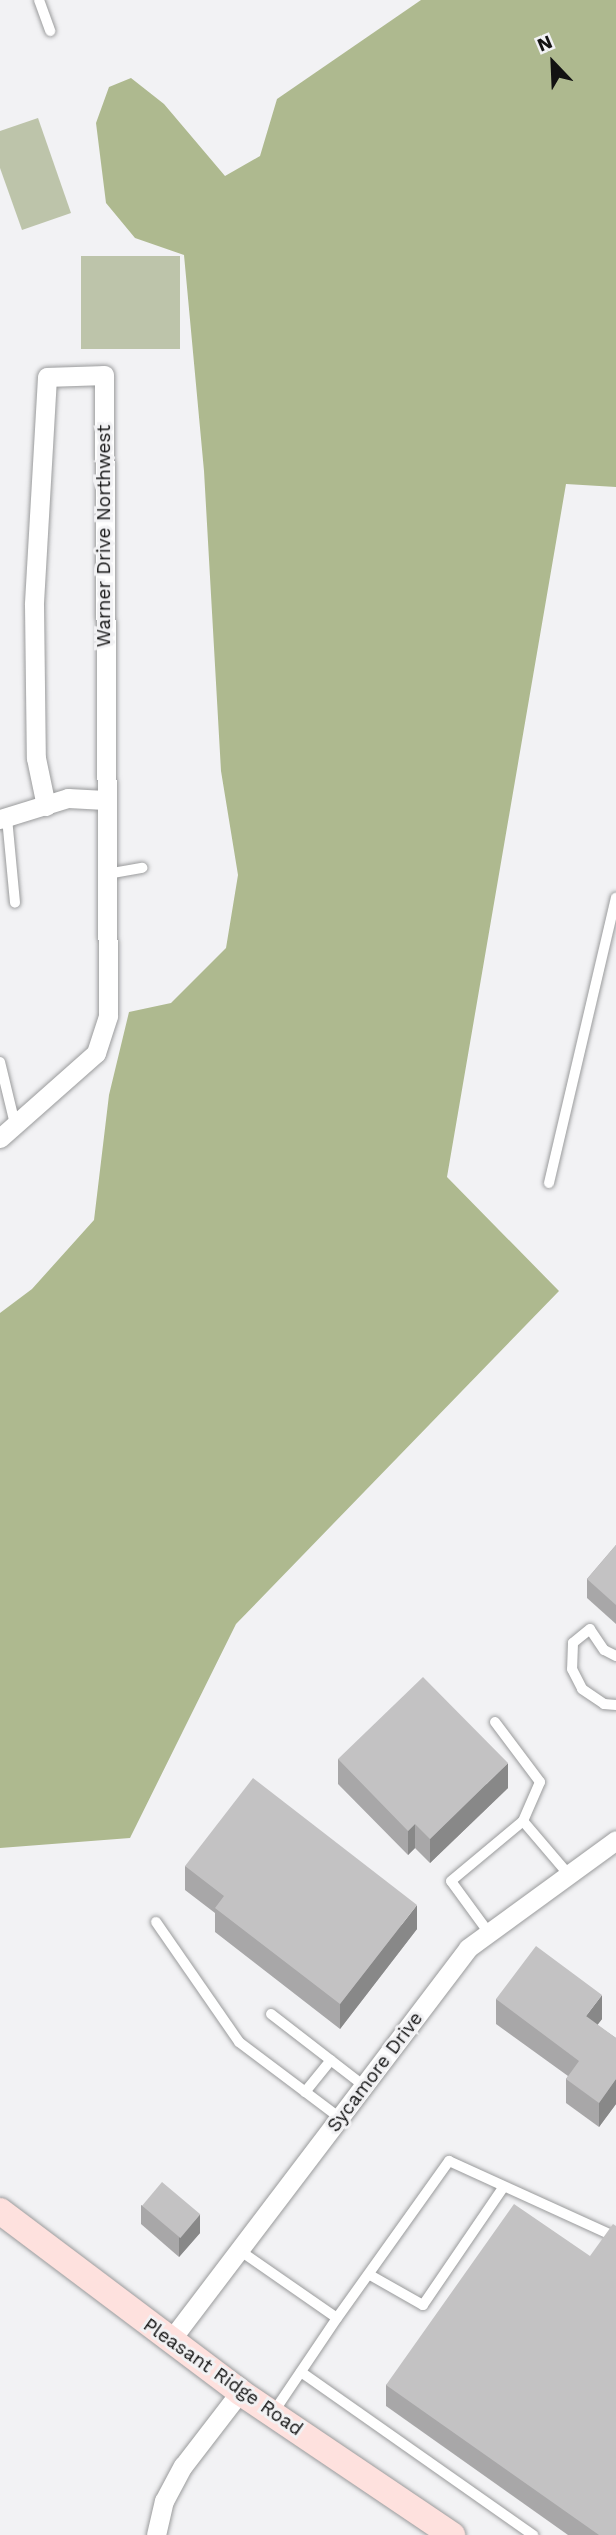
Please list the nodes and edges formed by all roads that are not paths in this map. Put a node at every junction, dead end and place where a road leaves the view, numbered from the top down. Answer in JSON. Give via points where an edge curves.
{"nodes":[{"id":1,"x":39,"y":0,"type":"edge"},
{"id":2,"x":50,"y":31,"type":"dead end"},
{"id":3,"x":105,"y":800,"type":"junction"},
{"id":4,"x":46,"y":806,"type":"junction"},
{"id":5,"x":3,"y":819,"type":"edge"},
{"id":6,"x":142,"y":868,"type":"dead end"},
{"id":7,"x":106,"y":874,"type":"junction"},
{"id":8,"x":616,"y":898,"type":"edge"},
{"id":9,"x":15,"y":903,"type":"dead end"},
{"id":10,"x":0,"y":1062,"type":"edge"},
{"id":11,"x":16,"y":1125,"type":"junction"},
{"id":12,"x":0,"y":1138,"type":"edge"},
{"id":13,"x":549,"y":1183,"type":"dead end"},
{"id":14,"x":616,"y":1656,"type":"edge"},
{"id":15,"x":616,"y":1705,"type":"edge"},
{"id":16,"x":495,"y":1722,"type":"dead end"},
{"id":17,"x":523,"y":1821,"type":"junction"},
{"id":18,"x":616,"y":1840,"type":"edge"},
{"id":19,"x":569,"y":1875,"type":"junction"},
{"id":20,"x":156,"y":1922,"type":"dead end"},
{"id":21,"x":489,"y":1933,"type":"junction"},
{"id":22,"x":271,"y":2014,"type":"dead end"},
{"id":23,"x":331,"y":2060,"type":"junction"},
{"id":24,"x":365,"y":2086,"type":"junction"},
{"id":25,"x":305,"y":2092,"type":"junction"},
{"id":26,"x":340,"y":2118,"type":"junction"},
{"id":27,"x":502,"y":2189,"type":"junction"},
{"id":28,"x":0,"y":2211,"type":"edge"},
{"id":29,"x":616,"y":2237,"type":"edge"},
{"id":30,"x":239,"y":2250,"type":"junction"},
{"id":31,"x":370,"y":2275,"type":"junction"},
{"id":32,"x":337,"y":2318,"type":"junction"},
{"id":33,"x":170,"y":2341,"type":"junction"},
{"id":34,"x":301,"y":2372,"type":"junction"},
{"id":35,"x":240,"y":2392,"type":"junction"},
{"id":36,"x":272,"y":2413,"type":"junction"},
{"id":37,"x":156,"y":2535,"type":"edge"},
{"id":38,"x":452,"y":2535,"type":"edge"},
{"id":39,"x":533,"y":2535,"type":"edge"}],
"edges":[{"from":1,"to":2,"type":"lane"},
{"from":3,"to":4,"type":"street","via":[[68,798]]},
{"from":3,"to":4,"type":"street","name":"Warner Drive Northwest","via":[[104,375],[47,377],[34,606],[36,758]]},
{"from":3,"to":7,"type":"street","name":"Warner Drive Northwest"},
{"from":4,"to":5,"type":"street"},
{"from":5,"to":9,"type":"lane"},
{"from":6,"to":7,"type":"lane"},
{"from":7,"to":11,"type":"street","name":"Warner Drive Northwest","via":[[108,1016],[102,1042],[79,1071]]},
{"from":8,"to":13,"type":"lane"},
{"from":10,"to":11,"type":"lane"},
{"from":11,"to":12,"type":"street","name":"Warner Drive Northwest"},
{"from":14,"to":15,"type":"lane","via":[[604,1650],[590,1629],[573,1643],[572,1669],[582,1689],[604,1704]]},
{"from":16,"to":17,"type":"lane","via":[[540,1782]]},
{"from":17,"to":19,"type":"lane"},
{"from":17,"to":21,"type":"lane","via":[[451,1881]]},
{"from":18,"to":19,"type":"street","name":"Sycamore Drive"},
{"from":19,"to":21,"type":"street","name":"Sycamore Drive"},
{"from":20,"to":25,"type":"lane","via":[[239,2042]]},
{"from":21,"to":24,"type":"street","name":"Sycamore Drive","via":[[468,1948]]},
{"from":22,"to":23,"type":"lane"},
{"from":23,"to":24,"type":"lane"},
{"from":23,"to":25,"type":"lane"},
{"from":24,"to":26,"type":"street","name":"Sycamore Drive"},
{"from":25,"to":26,"type":"lane"},
{"from":26,"to":30,"type":"street","name":"Sycamore Drive"},
{"from":27,"to":29,"type":"lane"},
{"from":27,"to":31,"type":"lane","via":[[449,2161]]},
{"from":27,"to":31,"type":"lane","via":[[423,2305]]},
{"from":28,"to":33,"type":"main road","name":"Pleasant Ridge Road"},
{"from":30,"to":32,"type":"lane"},
{"from":30,"to":33,"type":"street","name":"Sycamore Drive"},
{"from":31,"to":32,"type":"lane"},
{"from":32,"to":34,"type":"lane"},
{"from":33,"to":35,"type":"main road","name":"Pleasant Ridge Road"},
{"from":34,"to":36,"type":"lane"},
{"from":34,"to":39,"type":"lane"},
{"from":35,"to":36,"type":"main road","name":"Pleasant Ridge Road"},
{"from":35,"to":37,"type":"street","via":[[183,2466],[164,2501]]},
{"from":36,"to":38,"type":"main road","name":"Pleasant Ridge Road"}]}
